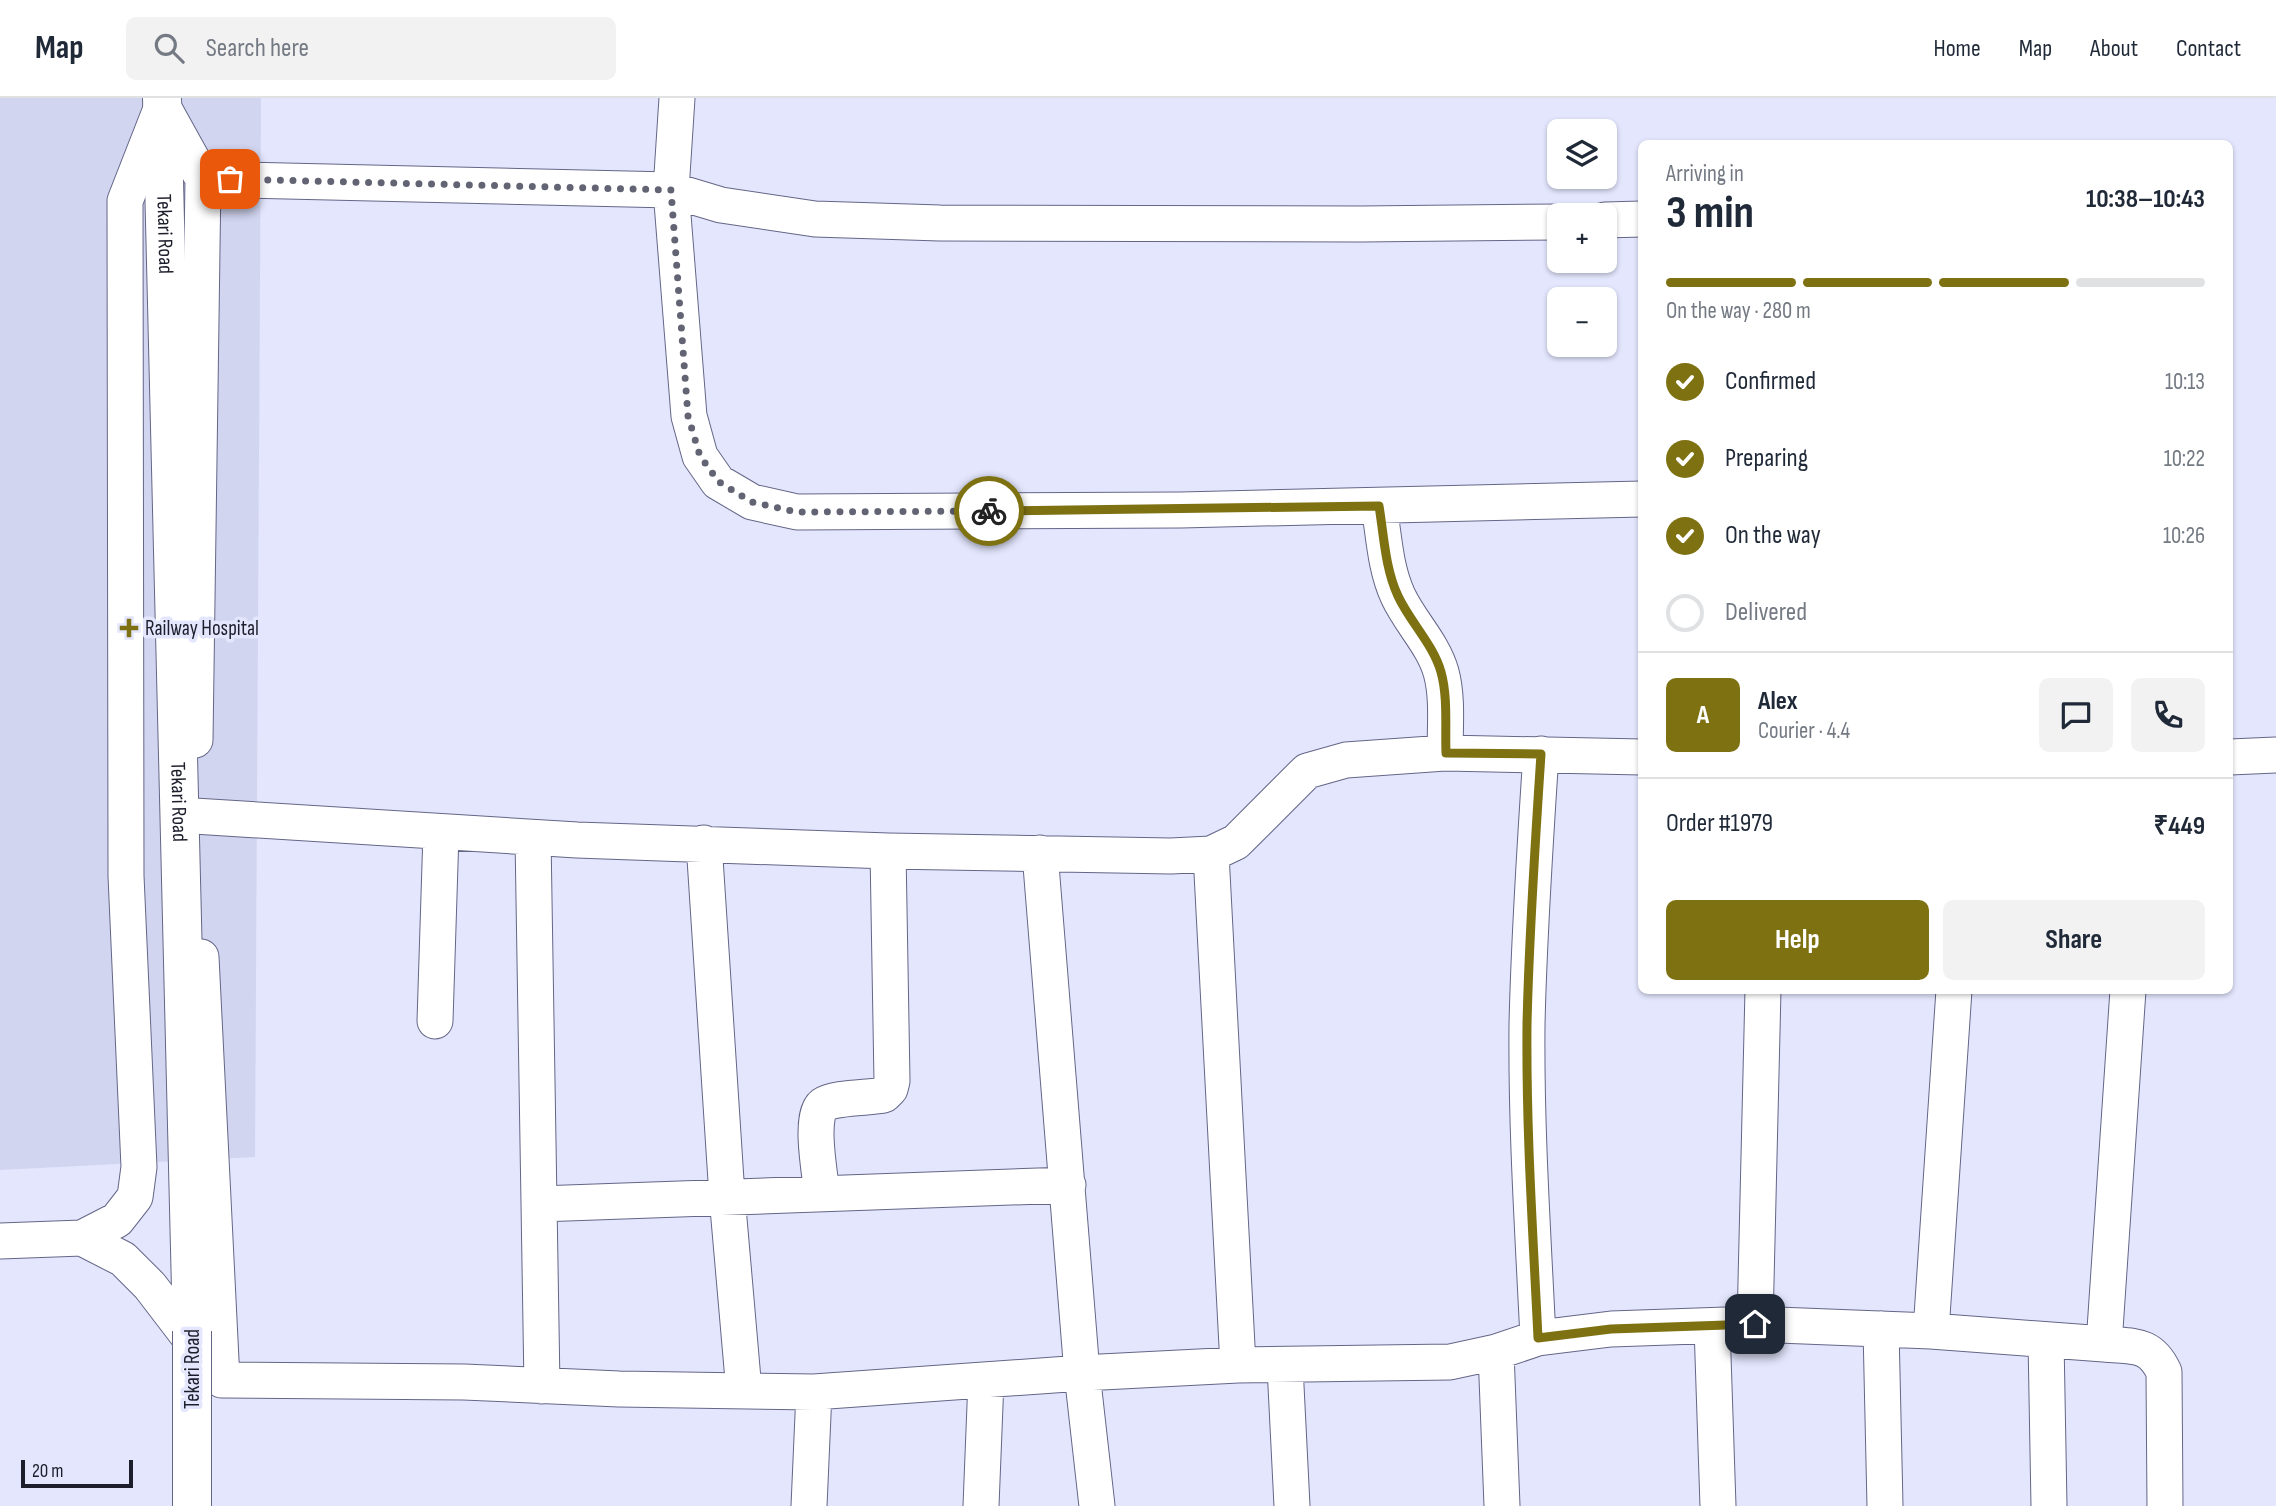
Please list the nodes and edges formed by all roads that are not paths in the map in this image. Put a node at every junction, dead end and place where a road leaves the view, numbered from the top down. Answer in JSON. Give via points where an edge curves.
{"nodes":[{"id":1,"x":677,"y":98,"type":"edge"},
{"id":2,"x":162,"y":101,"type":"edge"},
{"id":3,"x":203,"y":179,"type":"junction"},
{"id":4,"x":671,"y":190,"type":"junction"},
{"id":5,"x":1638,"y":219,"type":"edge"},
{"id":6,"x":1617,"y":220,"type":"edge"},
{"id":7,"x":1547,"y":222,"type":"edge"},
{"id":8,"x":1638,"y":499,"type":"edge"},
{"id":9,"x":1379,"y":506,"type":"junction"},
{"id":10,"x":1446,"y":753,"type":"junction"},
{"id":11,"x":1541,"y":754,"type":"junction"},
{"id":12,"x":2276,"y":755,"type":"edge"},
{"id":13,"x":1638,"y":757,"type":"edge"},
{"id":14,"x":2233,"y":757,"type":"edge"},
{"id":15,"x":194,"y":816,"type":"junction"},
{"id":16,"x":441,"y":833,"type":"junction"},
{"id":17,"x":533,"y":838,"type":"junction"},
{"id":18,"x":704,"y":843,"type":"junction"},
{"id":19,"x":888,"y":851,"type":"junction"},
{"id":20,"x":1040,"y":853,"type":"junction"},
{"id":21,"x":1211,"y":854,"type":"junction"},
{"id":22,"x":1763,"y":994,"type":"edge"},
{"id":23,"x":1954,"y":994,"type":"edge"},
{"id":24,"x":2128,"y":994,"type":"edge"},
{"id":25,"x":435,"y":1021,"type":"dead end"},
{"id":26,"x":1068,"y":1185,"type":"junction"},
{"id":27,"x":822,"y":1193,"type":"junction"},
{"id":28,"x":727,"y":1196,"type":"junction"},
{"id":29,"x":539,"y":1203,"type":"junction"},
{"id":30,"x":82,"y":1238,"type":"junction"},
{"id":31,"x":0,"y":1241,"type":"edge"},
{"id":32,"x":1755,"y":1324,"type":"junction"},
{"id":33,"x":1712,"y":1326,"type":"junction"},
{"id":34,"x":1881,"y":1329,"type":"junction"},
{"id":35,"x":1931,"y":1331,"type":"junction"},
{"id":36,"x":1538,"y":1338,"type":"junction"},
{"id":37,"x":2046,"y":1340,"type":"junction"},
{"id":38,"x":2104,"y":1344,"type":"junction"},
{"id":39,"x":1496,"y":1352,"type":"junction"},
{"id":40,"x":1238,"y":1365,"type":"junction"},
{"id":41,"x":1285,"y":1366,"type":"junction"},
{"id":42,"x":1082,"y":1373,"type":"junction"},
{"id":43,"x":222,"y":1380,"type":"junction"},
{"id":44,"x":986,"y":1380,"type":"junction"},
{"id":45,"x":542,"y":1386,"type":"junction"},
{"id":46,"x":744,"y":1391,"type":"junction"},
{"id":47,"x":814,"y":1392,"type":"junction"},
{"id":48,"x":192,"y":1506,"type":"edge"},
{"id":49,"x":809,"y":1506,"type":"edge"},
{"id":50,"x":981,"y":1506,"type":"edge"},
{"id":51,"x":1097,"y":1506,"type":"edge"},
{"id":52,"x":1292,"y":1506,"type":"edge"},
{"id":53,"x":1502,"y":1506,"type":"edge"},
{"id":54,"x":1718,"y":1506,"type":"edge"},
{"id":55,"x":1885,"y":1506,"type":"edge"},
{"id":56,"x":2049,"y":1506,"type":"edge"},
{"id":57,"x":2165,"y":1506,"type":"edge"}],
"edges":[{"from":1,"to":4,"type":"street"},
{"from":2,"to":3,"type":"street"},
{"from":2,"to":30,"type":"street","via":[[125,201],[126,876],[139,1167],[135,1197],[117,1220]]},
{"from":2,"to":48,"type":"highway","name":"Tekari Road","bridge":true,"via":[[192,1331]]},
{"from":3,"to":4,"type":"street"},
{"from":3,"to":15,"type":"street"},
{"from":4,"to":7,"type":"street","via":[[721,205],[802,217],[884,222]]},
{"from":4,"to":9,"type":"street","via":[[688,416],[700,456],[719,482],[752,502],[797,512]]},
{"from":5,"to":6,"type":"street"},
{"from":8,"to":9,"type":"street"},
{"from":9,"to":10,"type":"street","via":[[1388,566],[1398,596],[1441,671]]},
{"from":10,"to":11,"type":"street"},
{"from":10,"to":21,"type":"street","via":[[1346,760],[1307,771],[1237,842]]},
{"from":11,"to":13,"type":"street"},
{"from":11,"to":36,"type":"street","via":[[1527,1026]]},
{"from":12,"to":14,"type":"street"},
{"from":15,"to":16,"type":"street"},
{"from":15,"to":43,"type":"street"},
{"from":16,"to":17,"type":"street"},
{"from":16,"to":25,"type":"street"},
{"from":17,"to":18,"type":"street"},
{"from":17,"to":29,"type":"street"},
{"from":18,"to":19,"type":"street"},
{"from":18,"to":28,"type":"street"},
{"from":19,"to":20,"type":"street"},
{"from":19,"to":27,"type":"street","via":[[892,1081],[884,1095],[823,1105],[816,1126]]},
{"from":20,"to":21,"type":"street"},
{"from":20,"to":26,"type":"street"},
{"from":21,"to":40,"type":"street"},
{"from":22,"to":32,"type":"street"},
{"from":23,"to":35,"type":"street"},
{"from":24,"to":38,"type":"street"},
{"from":26,"to":27,"type":"street"},
{"from":26,"to":42,"type":"street"},
{"from":27,"to":28,"type":"street"},
{"from":28,"to":29,"type":"street"},
{"from":28,"to":46,"type":"street"},
{"from":29,"to":45,"type":"street"},
{"from":30,"to":31,"type":"street"},
{"from":30,"to":43,"type":"street","via":[[123,1259],[150,1286]]},
{"from":32,"to":33,"type":"street"},
{"from":32,"to":34,"type":"street"},
{"from":33,"to":36,"type":"street","via":[[1611,1329]]},
{"from":33,"to":54,"type":"street"},
{"from":34,"to":35,"type":"street"},
{"from":34,"to":55,"type":"street"},
{"from":35,"to":37,"type":"street"},
{"from":36,"to":39,"type":"street"},
{"from":37,"to":38,"type":"street"},
{"from":37,"to":56,"type":"street"},
{"from":38,"to":57,"type":"street","via":[[2143,1348],[2157,1356],[2164,1372]]},
{"from":39,"to":41,"type":"street","via":[[1450,1362]]},
{"from":39,"to":53,"type":"street"},
{"from":40,"to":41,"type":"street"},
{"from":40,"to":42,"type":"street"},
{"from":41,"to":52,"type":"street"},
{"from":42,"to":44,"type":"street"},
{"from":42,"to":51,"type":"street"},
{"from":43,"to":45,"type":"street"},
{"from":44,"to":47,"type":"street"},
{"from":44,"to":50,"type":"street"},
{"from":45,"to":46,"type":"street"},
{"from":46,"to":47,"type":"street"},
{"from":47,"to":49,"type":"street"}]}
